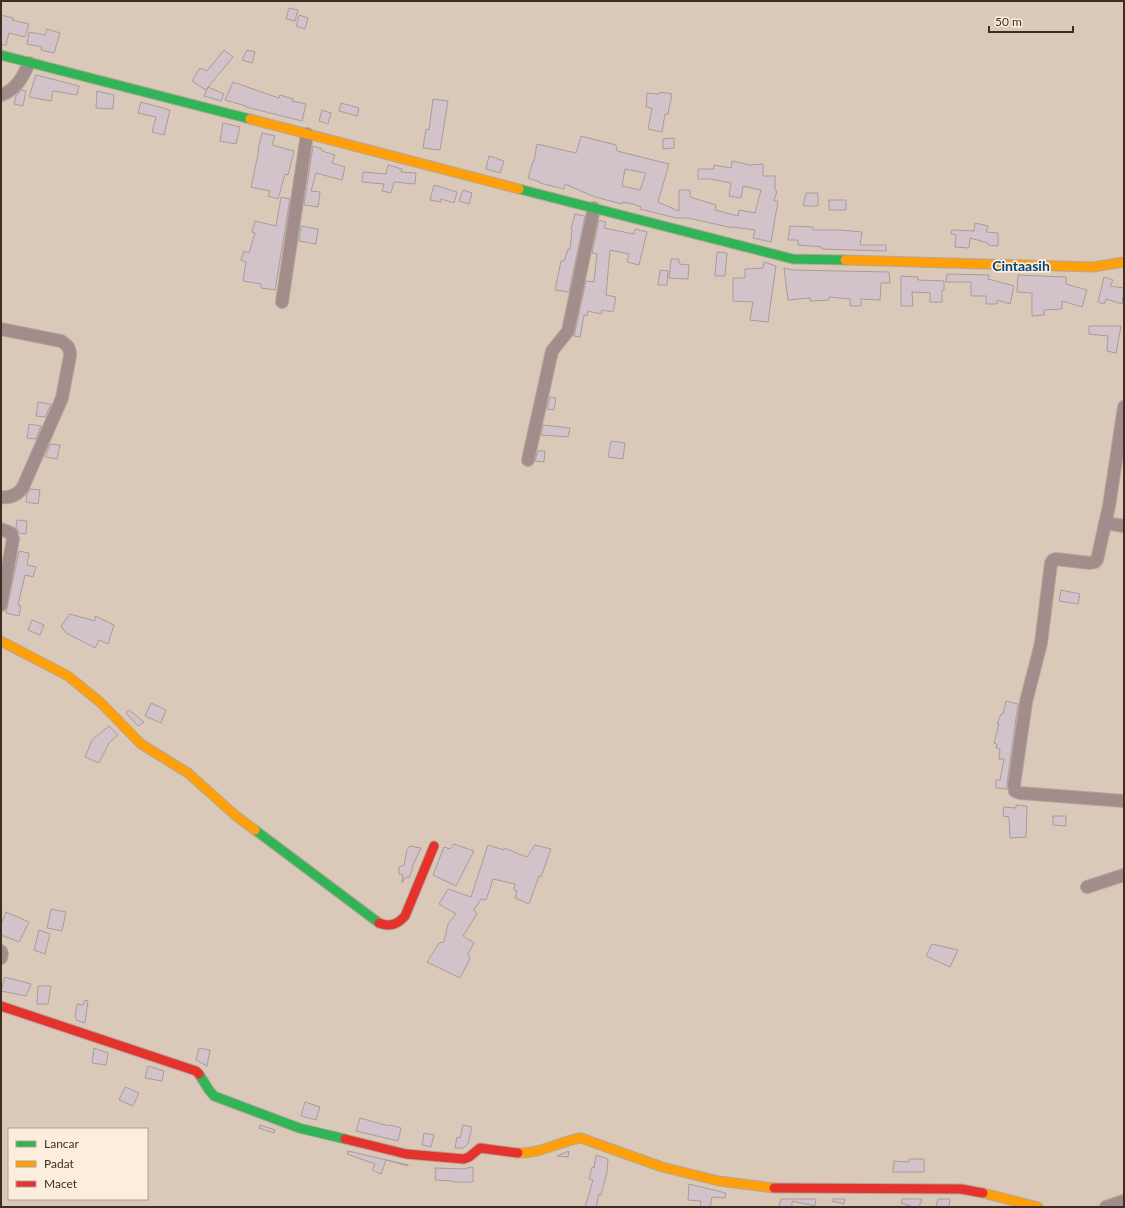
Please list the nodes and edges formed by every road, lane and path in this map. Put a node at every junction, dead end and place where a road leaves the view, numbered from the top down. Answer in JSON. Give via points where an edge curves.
{"nodes":[{"id":1,"x":1,"y":55,"type":"edge"},
{"id":2,"x":29,"y":63,"type":"junction"},
{"id":3,"x":1,"y":95,"type":"edge"},
{"id":4,"x":307,"y":134,"type":"junction"},
{"id":5,"x":594,"y":208,"type":"junction"},
{"id":6,"x":1124,"y":262,"type":"edge"},
{"id":7,"x":282,"y":302,"type":"dead end"},
{"id":8,"x":1,"y":330,"type":"edge"},
{"id":9,"x":1124,"y":407,"type":"edge"},
{"id":10,"x":528,"y":460,"type":"dead end"},
{"id":11,"x":1,"y":497,"type":"edge"},
{"id":12,"x":1105,"y":523,"type":"junction"},
{"id":13,"x":1124,"y":526,"type":"edge"},
{"id":14,"x":1,"y":529,"type":"edge"},
{"id":15,"x":1,"y":605,"type":"edge"},
{"id":16,"x":1,"y":641,"type":"edge"},
{"id":17,"x":1124,"y":801,"type":"edge"},
{"id":18,"x":434,"y":846,"type":"dead end"},
{"id":19,"x":1124,"y":875,"type":"edge"},
{"id":20,"x":1087,"y":887,"type":"dead end"},
{"id":21,"x":1,"y":951,"type":"edge"},
{"id":22,"x":1,"y":958,"type":"edge"},
{"id":23,"x":1,"y":1006,"type":"edge"},
{"id":24,"x":1124,"y":1201,"type":"edge"},
{"id":25,"x":1038,"y":1207,"type":"edge"},
{"id":26,"x":1106,"y":1207,"type":"edge"}],
"edges":[{"from":1,"to":2,"type":"street"},
{"from":2,"to":3,"type":"street","via":[[14,88]]},
{"from":2,"to":4,"type":"street"},
{"from":4,"to":5,"type":"street"},
{"from":4,"to":7,"type":"street"},
{"from":5,"to":6,"type":"street","via":[[793,259],[1093,267]]},
{"from":5,"to":10,"type":"street","via":[[568,331],[552,350]]},
{"from":8,"to":11,"type":"street","via":[[61,341],[68,344],[70,350],[62,398],[23,486],[12,497]]},
{"from":9,"to":12,"type":"street"},
{"from":12,"to":13,"type":"street"},
{"from":12,"to":17,"type":"street","via":[[1095,562],[1056,559],[1051,563],[1040,643],[1026,702],[1014,788],[1020,793]]},
{"from":14,"to":15,"type":"street","via":[[11,532],[14,539]]},
{"from":16,"to":18,"type":"street","via":[[68,676],[101,703],[141,744],[188,773],[236,816],[377,922],[390,926],[401,922]]},
{"from":19,"to":20,"type":"street"},
{"from":21,"to":22,"type":"street"},
{"from":23,"to":25,"type":"street","via":[[196,1071],[214,1096],[274,1119],[299,1128],[406,1154],[464,1159],[480,1148],[528,1153],[581,1138],[662,1167],[733,1183],[777,1188],[961,1189]]},
{"from":24,"to":26,"type":"street"}]}
